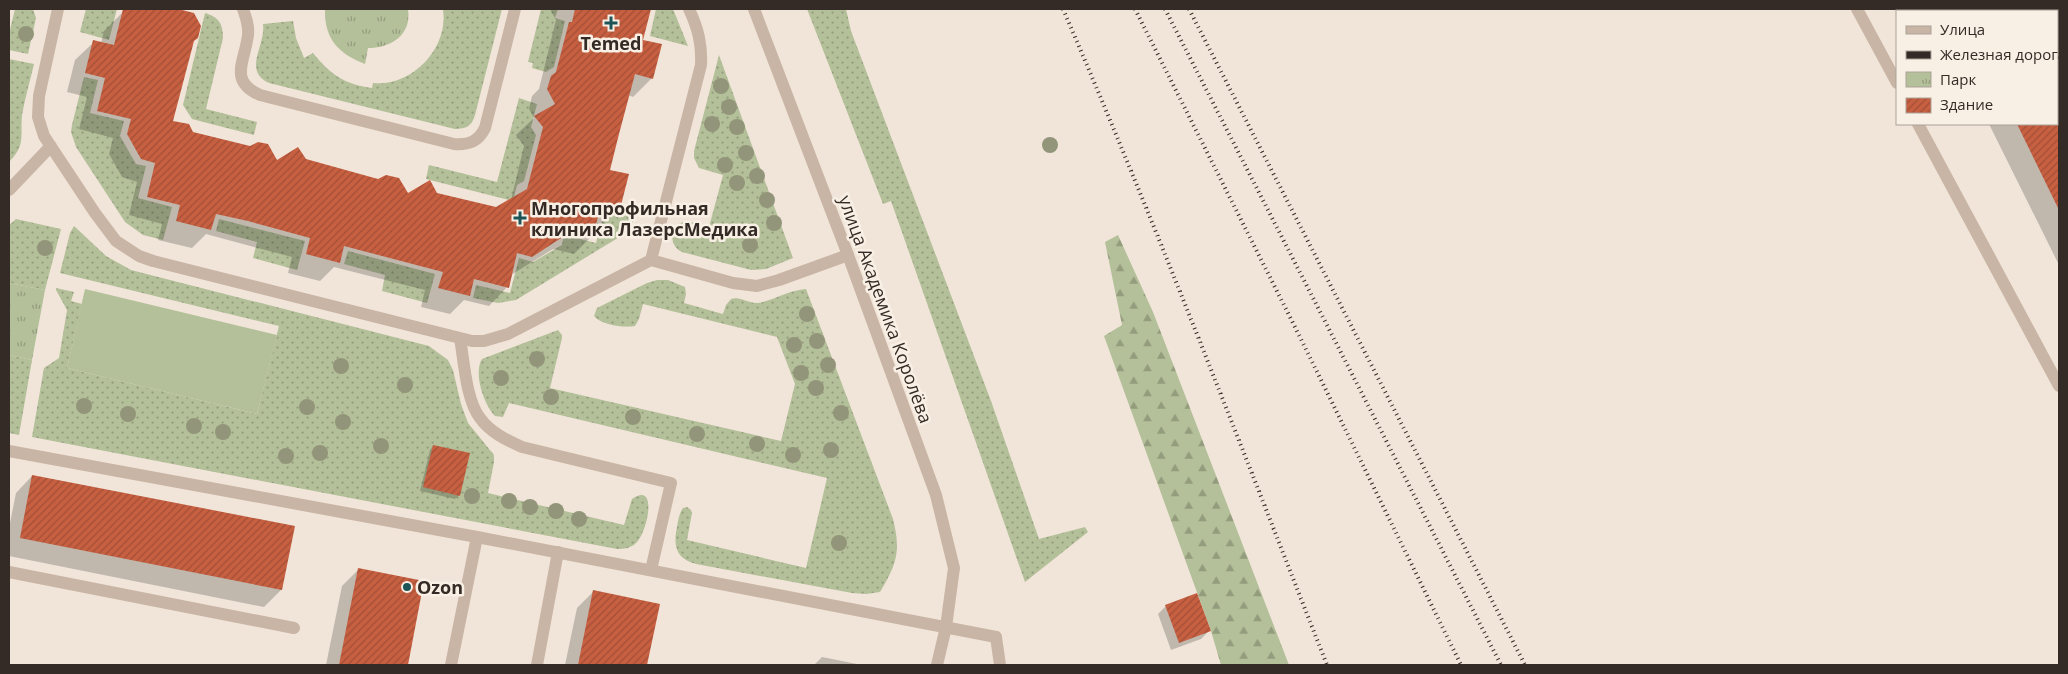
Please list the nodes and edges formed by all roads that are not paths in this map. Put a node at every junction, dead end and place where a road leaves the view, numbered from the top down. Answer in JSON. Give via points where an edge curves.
{"nodes":[{"id":1,"x":58,"y":9,"type":"edge"},
{"id":2,"x":243,"y":9,"type":"edge"},
{"id":3,"x":515,"y":9,"type":"edge"},
{"id":4,"x":689,"y":9,"type":"edge"},
{"id":5,"x":754,"y":9,"type":"edge"},
{"id":6,"x":1857,"y":9,"type":"edge"},
{"id":7,"x":1896,"y":81,"type":"edge"},
{"id":8,"x":1919,"y":125,"type":"edge"},
{"id":9,"x":51,"y":146,"type":"junction"},
{"id":10,"x":9,"y":190,"type":"edge"},
{"id":11,"x":848,"y":255,"type":"junction"},
{"id":12,"x":651,"y":260,"type":"junction"},
{"id":13,"x":460,"y":338,"type":"junction"},
{"id":14,"x":2059,"y":386,"type":"edge"},
{"id":15,"x":9,"y":453,"type":"edge"},
{"id":16,"x":477,"y":537,"type":"junction"},
{"id":17,"x":558,"y":552,"type":"junction"},
{"id":18,"x":651,"y":570,"type":"junction"},
{"id":19,"x":9,"y":572,"type":"edge"},
{"id":20,"x":946,"y":627,"type":"junction"},
{"id":21,"x":294,"y":628,"type":"dead end"},
{"id":22,"x":451,"y":665,"type":"edge"},
{"id":23,"x":537,"y":665,"type":"edge"},
{"id":24,"x":937,"y":665,"type":"edge"},
{"id":25,"x":1000,"y":665,"type":"edge"}],
"edges":[{"from":1,"to":9,"type":"street","via":[[38,106],[40,127]]},
{"from":2,"to":3,"type":"street","via":[[248,22],[248,37],[241,76],[251,91],[464,145],[474,142],[485,128]]},
{"from":4,"to":12,"type":"street","via":[[699,33],[701,65]]},
{"from":5,"to":11,"type":"street","name":"улица Академика Королёва"},
{"from":6,"to":7,"type":"street"},
{"from":8,"to":14,"type":"street"},
{"from":9,"to":10,"type":"street"},
{"from":9,"to":13,"type":"street","via":[[116,240],[139,256]]},
{"from":11,"to":12,"type":"street","via":[[757,286],[733,283]]},
{"from":11,"to":20,"type":"street","name":"улица Академика Королёва","via":[[936,495],[954,568]]},
{"from":12,"to":13,"type":"street","via":[[497,338],[478,341]]},
{"from":13,"to":18,"type":"street","via":[[472,402],[479,418],[506,440],[522,447],[672,483]]},
{"from":15,"to":16,"type":"street"},
{"from":16,"to":17,"type":"street"},
{"from":16,"to":22,"type":"street"},
{"from":17,"to":18,"type":"street"},
{"from":17,"to":23,"type":"street"},
{"from":18,"to":20,"type":"street"},
{"from":19,"to":21,"type":"street"},
{"from":20,"to":24,"type":"street","name":"улица Академика Королёва"},
{"from":20,"to":25,"type":"street","via":[[996,637]]}]}
